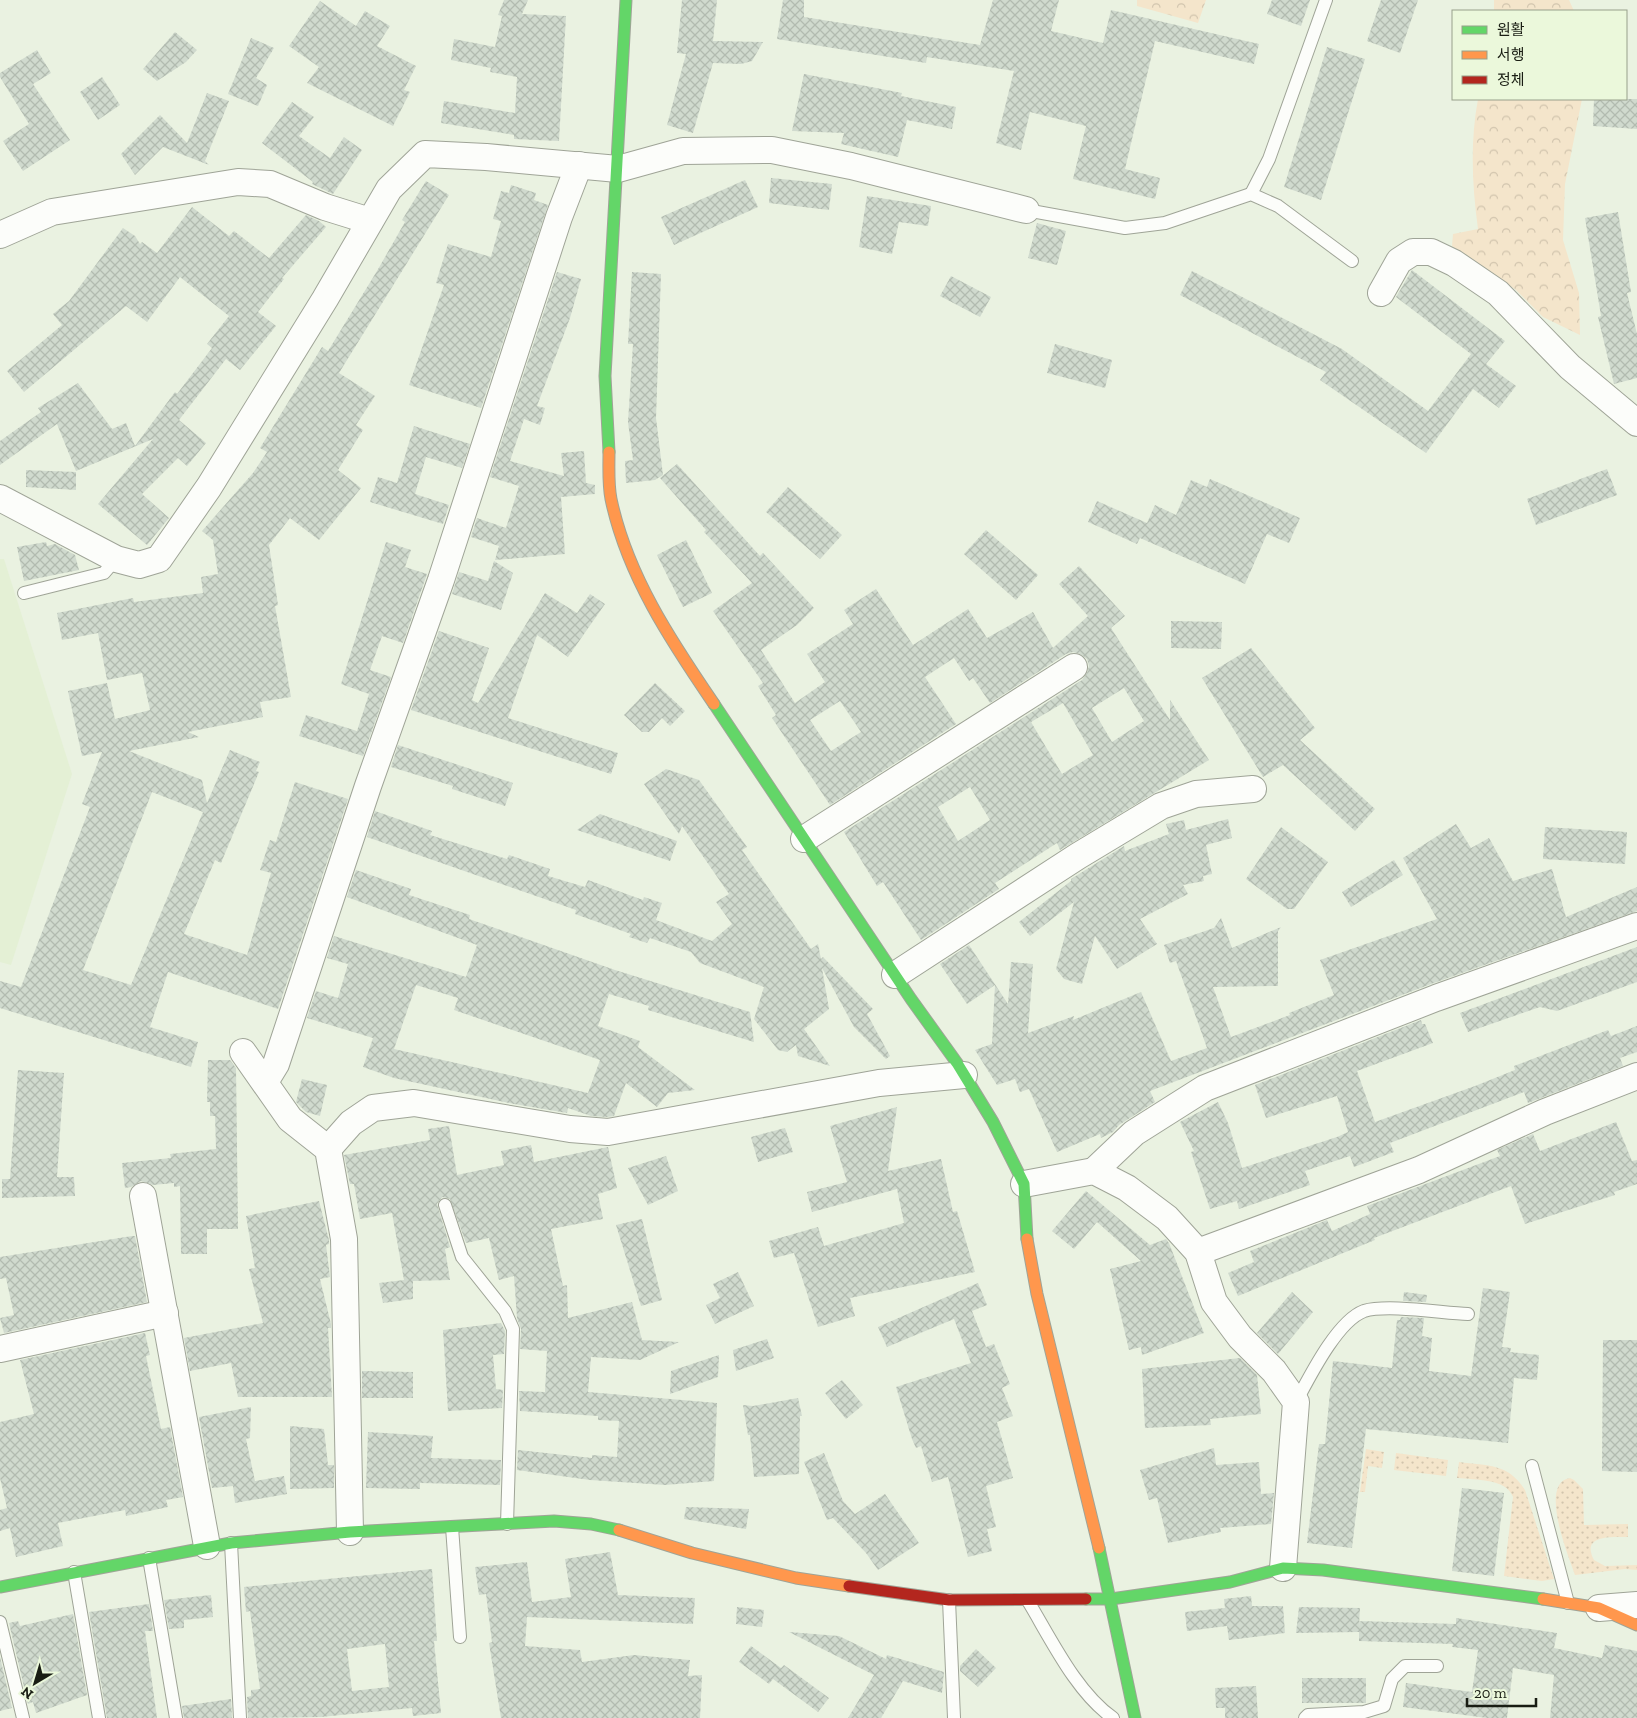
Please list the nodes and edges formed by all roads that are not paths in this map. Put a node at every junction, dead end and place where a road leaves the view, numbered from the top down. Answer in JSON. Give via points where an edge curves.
{"nodes":[{"id":1,"x":626,"y":0,"type":"edge"},
{"id":2,"x":1326,"y":0,"type":"edge"},
{"id":3,"x":579,"y":165,"type":"junction"},
{"id":4,"x":618,"y":169,"type":"junction"},
{"id":5,"x":1251,"y":194,"type":"junction"},
{"id":6,"x":1026,"y":210,"type":"joint"},
{"id":7,"x":370,"y":221,"type":"junction"},
{"id":8,"x":0,"y":235,"type":"edge"},
{"id":9,"x":1352,"y":261,"type":"dead end"},
{"id":10,"x":1381,"y":293,"type":"dead end"},
{"id":11,"x":1637,"y":423,"type":"edge"},
{"id":12,"x":0,"y":498,"type":"edge"},
{"id":13,"x":116,"y":559,"type":"junction"},
{"id":14,"x":24,"y":593,"type":"dead end"},
{"id":15,"x":1074,"y":667,"type":"dead end"},
{"id":16,"x":1253,"y":789,"type":"dead end"},
{"id":17,"x":804,"y":839,"type":"junction"},
{"id":18,"x":1637,"y":926,"type":"edge"},
{"id":19,"x":895,"y":975,"type":"junction"},
{"id":20,"x":243,"y":1052,"type":"dead end"},
{"id":21,"x":964,"y":1074,"type":"junction"},
{"id":22,"x":1637,"y":1076,"type":"edge"},
{"id":23,"x":264,"y":1082,"type":"junction"},
{"id":24,"x":328,"y":1150,"type":"junction"},
{"id":25,"x":1094,"y":1171,"type":"junction"},
{"id":26,"x":1024,"y":1184,"type":"junction"},
{"id":27,"x":144,"y":1196,"type":"dead end"},
{"id":28,"x":445,"y":1205,"type":"dead end"},
{"id":29,"x":1198,"y":1252,"type":"junction"},
{"id":30,"x":165,"y":1313,"type":"junction"},
{"id":31,"x":1468,"y":1314,"type":"dead end"},
{"id":32,"x":0,"y":1350,"type":"edge"},
{"id":33,"x":1296,"y":1402,"type":"junction"},
{"id":34,"x":1532,"y":1466,"type":"dead end"},
{"id":35,"x":507,"y":1524,"type":"junction"},
{"id":36,"x":452,"y":1527,"type":"junction"},
{"id":37,"x":350,"y":1532,"type":"junction"},
{"id":38,"x":219,"y":1544,"type":"junction"},
{"id":39,"x":149,"y":1558,"type":"junction"},
{"id":40,"x":1283,"y":1568,"type":"junction"},
{"id":41,"x":74,"y":1572,"type":"junction"},
{"id":42,"x":0,"y":1587,"type":"edge"},
{"id":43,"x":949,"y":1600,"type":"junction"},
{"id":44,"x":1028,"y":1600,"type":"junction"},
{"id":45,"x":1111,"y":1600,"type":"junction"},
{"id":46,"x":1568,"y":1603,"type":"junction"},
{"id":47,"x":1637,"y":1605,"type":"edge"},
{"id":48,"x":1599,"y":1608,"type":"junction"},
{"id":49,"x":0,"y":1622,"type":"edge"},
{"id":50,"x":1637,"y":1625,"type":"edge"},
{"id":51,"x":460,"y":1637,"type":"dead end"},
{"id":52,"x":1437,"y":1666,"type":"dead end"},
{"id":53,"x":23,"y":1718,"type":"edge"},
{"id":54,"x":99,"y":1718,"type":"edge"},
{"id":55,"x":176,"y":1718,"type":"edge"},
{"id":56,"x":240,"y":1718,"type":"edge"},
{"id":57,"x":954,"y":1718,"type":"edge"},
{"id":58,"x":1113,"y":1718,"type":"edge"},
{"id":59,"x":1135,"y":1718,"type":"edge"},
{"id":60,"x":1305,"y":1718,"type":"edge"}],
"edges":[{"from":1,"to":4,"type":"street"},
{"from":2,"to":5,"type":"lane","via":[[1268,159]]},
{"from":3,"to":4,"type":"street"},
{"from":3,"to":7,"type":"street","via":[[425,154],[389,188]]},
{"from":3,"to":23,"type":"street","via":[[276,1064]]},
{"from":4,"to":6,"type":"street","via":[[683,151],[772,150],[851,166]]},
{"from":4,"to":17,"type":"street","via":[[605,376],[611,498],[633,568],[668,636]]},
{"from":5,"to":6,"type":"lane","via":[[1165,223],[1125,228]]},
{"from":5,"to":9,"type":"lane","via":[[1278,206]]},
{"from":7,"to":8,"type":"street","via":[[270,184],[238,182],[52,212]]},
{"from":7,"to":13,"type":"street","via":[[209,487],[159,559],[139,566]]},
{"from":10,"to":11,"type":"street","via":[[1399,261],[1413,252],[1431,252],[1454,262],[1498,293],[1570,367]]},
{"from":12,"to":13,"type":"street"},
{"from":13,"to":14,"type":"lane","via":[[104,573]]},
{"from":15,"to":17,"type":"street"},
{"from":16,"to":19,"type":"street","via":[[1196,794],[1161,806]]},
{"from":17,"to":19,"type":"street"},
{"from":18,"to":25,"type":"street","via":[[1436,998],[1205,1088],[1134,1133]]},
{"from":19,"to":21,"type":"street"},
{"from":20,"to":23,"type":"street"},
{"from":21,"to":24,"type":"street","via":[[879,1083],[608,1132],[570,1129],[414,1103],[373,1108],[350,1123]]},
{"from":21,"to":26,"type":"street","via":[[994,1122]]},
{"from":22,"to":29,"type":"street","via":[[1545,1112],[1419,1170]]},
{"from":23,"to":24,"type":"street","via":[[290,1119]]},
{"from":24,"to":37,"type":"street","via":[[344,1239]]},
{"from":25,"to":26,"type":"street"},
{"from":25,"to":29,"type":"street","via":[[1127,1188],[1167,1218]]},
{"from":26,"to":45,"type":"street","via":[[1026,1231],[1037,1294]]},
{"from":27,"to":30,"type":"street"},
{"from":28,"to":35,"type":"lane","via":[[462,1257],[505,1311],[513,1329]]},
{"from":29,"to":33,"type":"street","via":[[1214,1302],[1240,1337],[1274,1371]]},
{"from":30,"to":32,"type":"street"},
{"from":30,"to":38,"type":"street"},
{"from":31,"to":33,"type":"lane","via":[[1385,1309],[1364,1312],[1345,1324]]},
{"from":33,"to":40,"type":"street"},
{"from":34,"to":46,"type":"lane"},
{"from":35,"to":36,"type":"street"},
{"from":35,"to":43,"type":"street","via":[[554,1521],[591,1524],[796,1578]]},
{"from":36,"to":37,"type":"street"},
{"from":36,"to":51,"type":"lane"},
{"from":37,"to":38,"type":"street"},
{"from":38,"to":39,"type":"street"},
{"from":38,"to":56,"type":"lane"},
{"from":39,"to":41,"type":"street"},
{"from":39,"to":55,"type":"lane"},
{"from":40,"to":45,"type":"street","via":[[1230,1582]]},
{"from":40,"to":46,"type":"street","via":[[1323,1570]]},
{"from":41,"to":42,"type":"street"},
{"from":41,"to":54,"type":"lane"},
{"from":43,"to":44,"type":"street"},
{"from":43,"to":57,"type":"lane"},
{"from":44,"to":45,"type":"street"},
{"from":44,"to":58,"type":"lane","via":[[1064,1661],[1102,1710]]},
{"from":45,"to":59,"type":"street"},
{"from":46,"to":48,"type":"street"},
{"from":47,"to":48,"type":"street"},
{"from":48,"to":50,"type":"street"},
{"from":49,"to":53,"type":"lane"},
{"from":52,"to":60,"type":"lane","via":[[1405,1666],[1392,1679],[1384,1706],[1364,1712]]}]}
